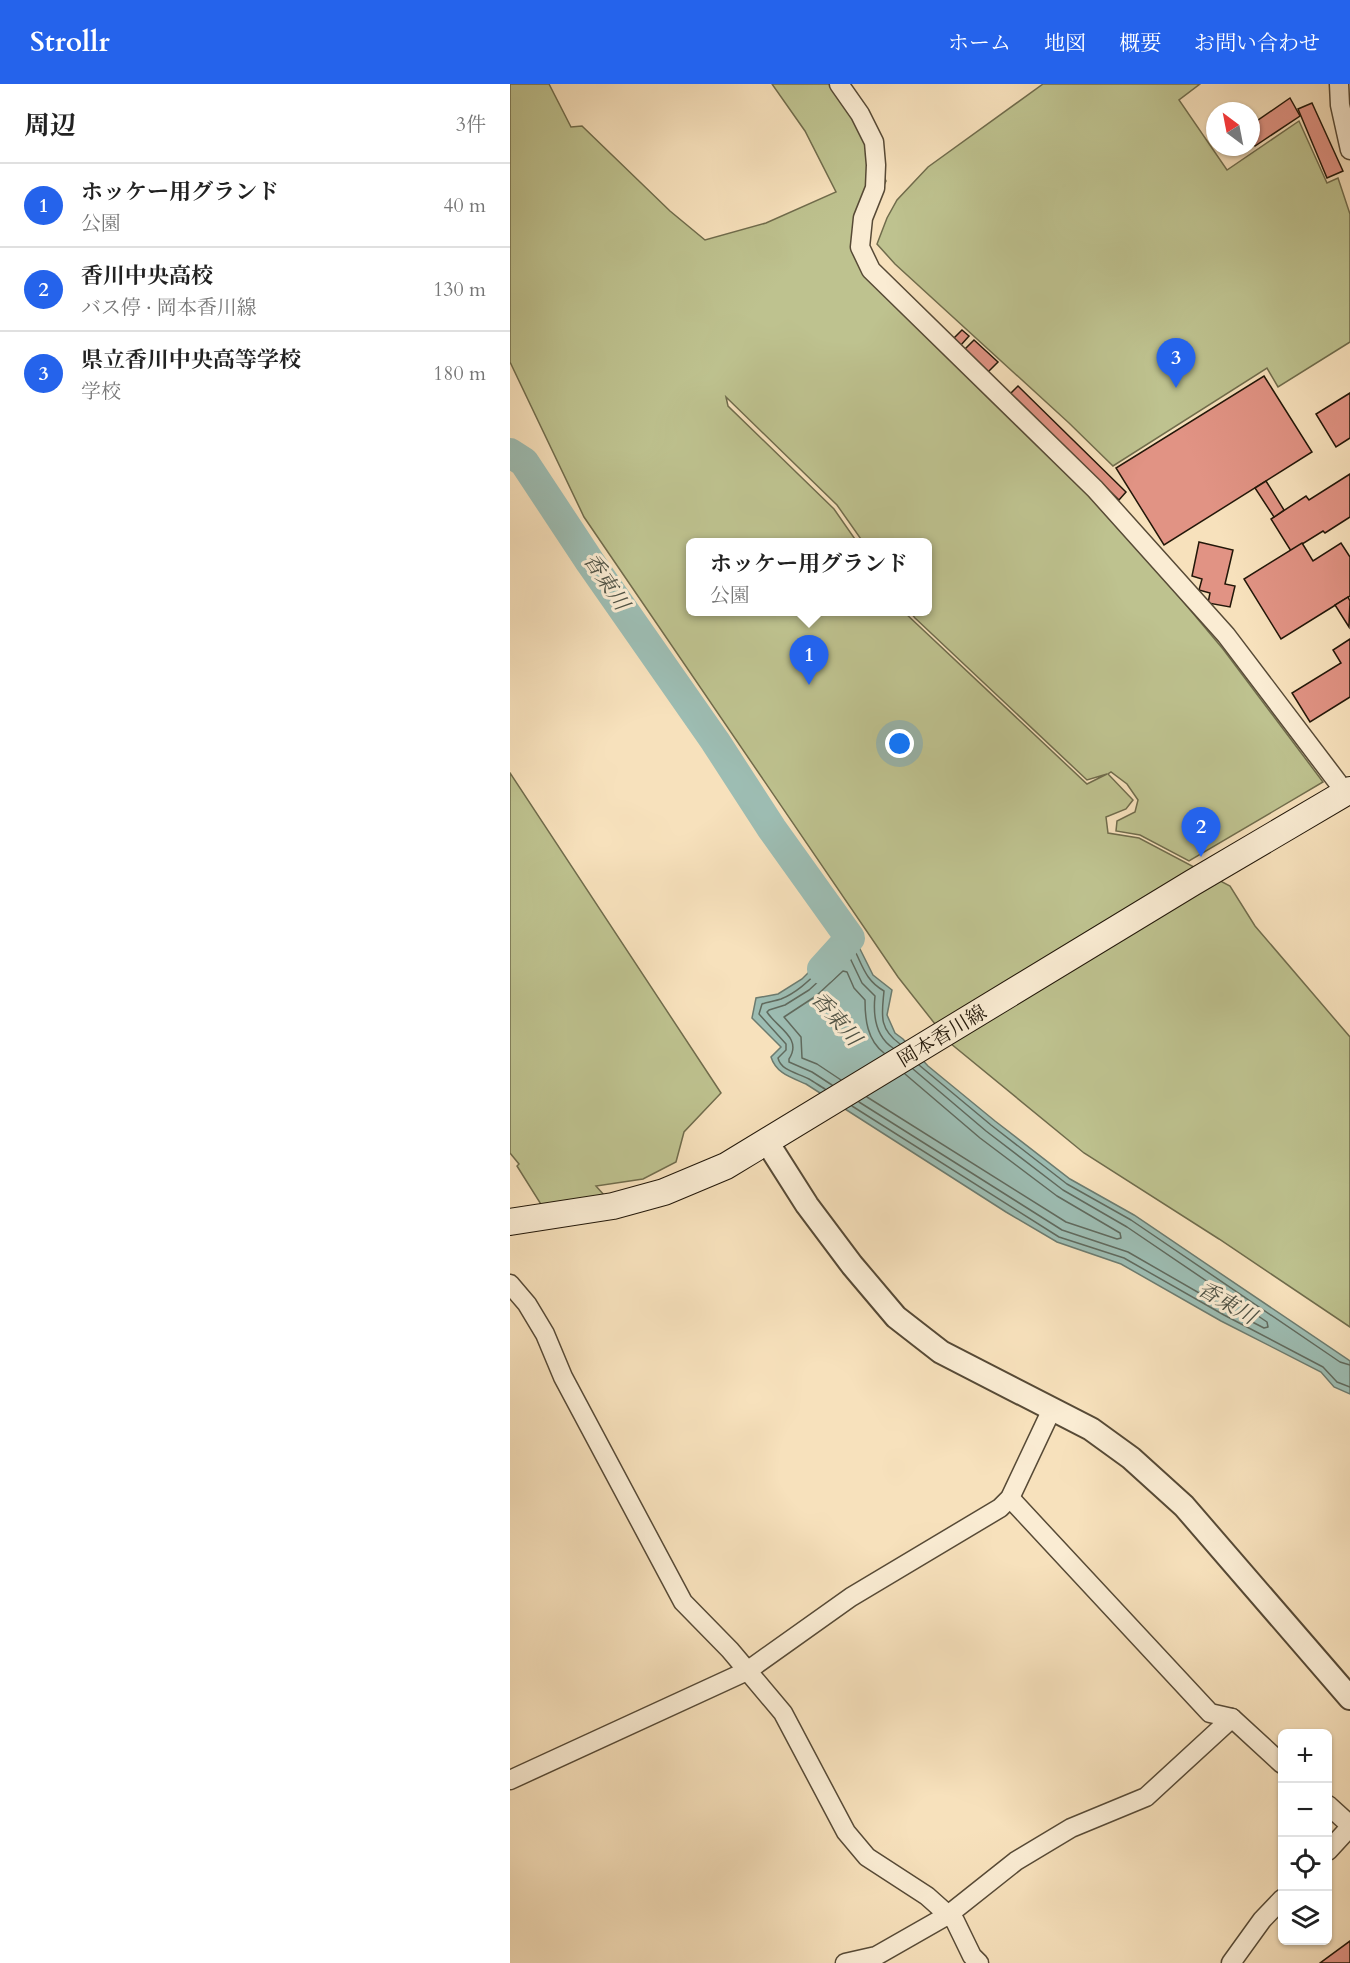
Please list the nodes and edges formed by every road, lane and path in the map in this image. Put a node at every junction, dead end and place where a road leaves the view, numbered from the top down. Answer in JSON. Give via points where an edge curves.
{"nodes":[{"id":1,"x":839,"y":84,"type":"edge"},
{"id":2,"x":1339,"y":84,"type":"edge"},
{"id":3,"x":1350,"y":150,"type":"edge"},
{"id":4,"x":1345,"y":794,"type":"edge"},
{"id":5,"x":767,"y":1142,"type":"junction"},
{"id":6,"x":510,"y":1222,"type":"edge"},
{"id":7,"x":510,"y":1284,"type":"edge"},
{"id":8,"x":1052,"y":1409,"type":"junction"},
{"id":9,"x":1010,"y":1498,"type":"junction"},
{"id":10,"x":747,"y":1671,"type":"junction"},
{"id":11,"x":1350,"y":1698,"type":"edge"},
{"id":12,"x":1232,"y":1718,"type":"junction"},
{"id":13,"x":1278,"y":1760,"type":"edge"},
{"id":14,"x":510,"y":1780,"type":"edge"},
{"id":15,"x":1332,"y":1809,"type":"edge"},
{"id":16,"x":1350,"y":1826,"type":"edge"},
{"id":17,"x":1332,"y":1846,"type":"edge"},
{"id":18,"x":1278,"y":1903,"type":"edge"},
{"id":19,"x":948,"y":1915,"type":"junction"},
{"id":20,"x":876,"y":1960,"type":"edge"},
{"id":21,"x":845,"y":1963,"type":"edge"},
{"id":22,"x":979,"y":1963,"type":"edge"},
{"id":23,"x":1232,"y":1963,"type":"edge"}],
"edges":[{"from":1,"to":4,"type":"street","via":[[874,142],[875,188],[863,218],[860,247],[871,270],[1095,489],[1226,635]]},
{"from":2,"to":3,"type":"street"},
{"from":4,"to":5,"type":"main road","name":"岡本香川線"},
{"from":5,"to":6,"type":"main road","name":"岡本香川線","via":[[726,1166],[664,1192],[613,1206]]},
{"from":5,"to":8,"type":"street","via":[[852,1265],[896,1317],[941,1352]]},
{"from":7,"to":10,"type":"street","via":[[545,1334],[563,1377],[683,1602]]},
{"from":8,"to":9,"type":"street"},
{"from":8,"to":11,"type":"street","via":[[1091,1429],[1123,1452],[1184,1506]]},
{"from":9,"to":10,"type":"street","via":[[1000,1508],[851,1597]]},
{"from":9,"to":12,"type":"street","via":[[1210,1713]]},
{"from":10,"to":14,"type":"street"},
{"from":10,"to":19,"type":"street","via":[[783,1713],[846,1832],[867,1857],[927,1896]]},
{"from":12,"to":13,"type":"street"},
{"from":12,"to":19,"type":"street","via":[[1146,1797],[1062,1833],[1016,1861]]},
{"from":15,"to":16,"type":"street"},
{"from":16,"to":17,"type":"street"},
{"from":18,"to":23,"type":"street"},
{"from":19,"to":20,"type":"street"},
{"from":19,"to":22,"type":"street"},
{"from":20,"to":21,"type":"street"}]}
